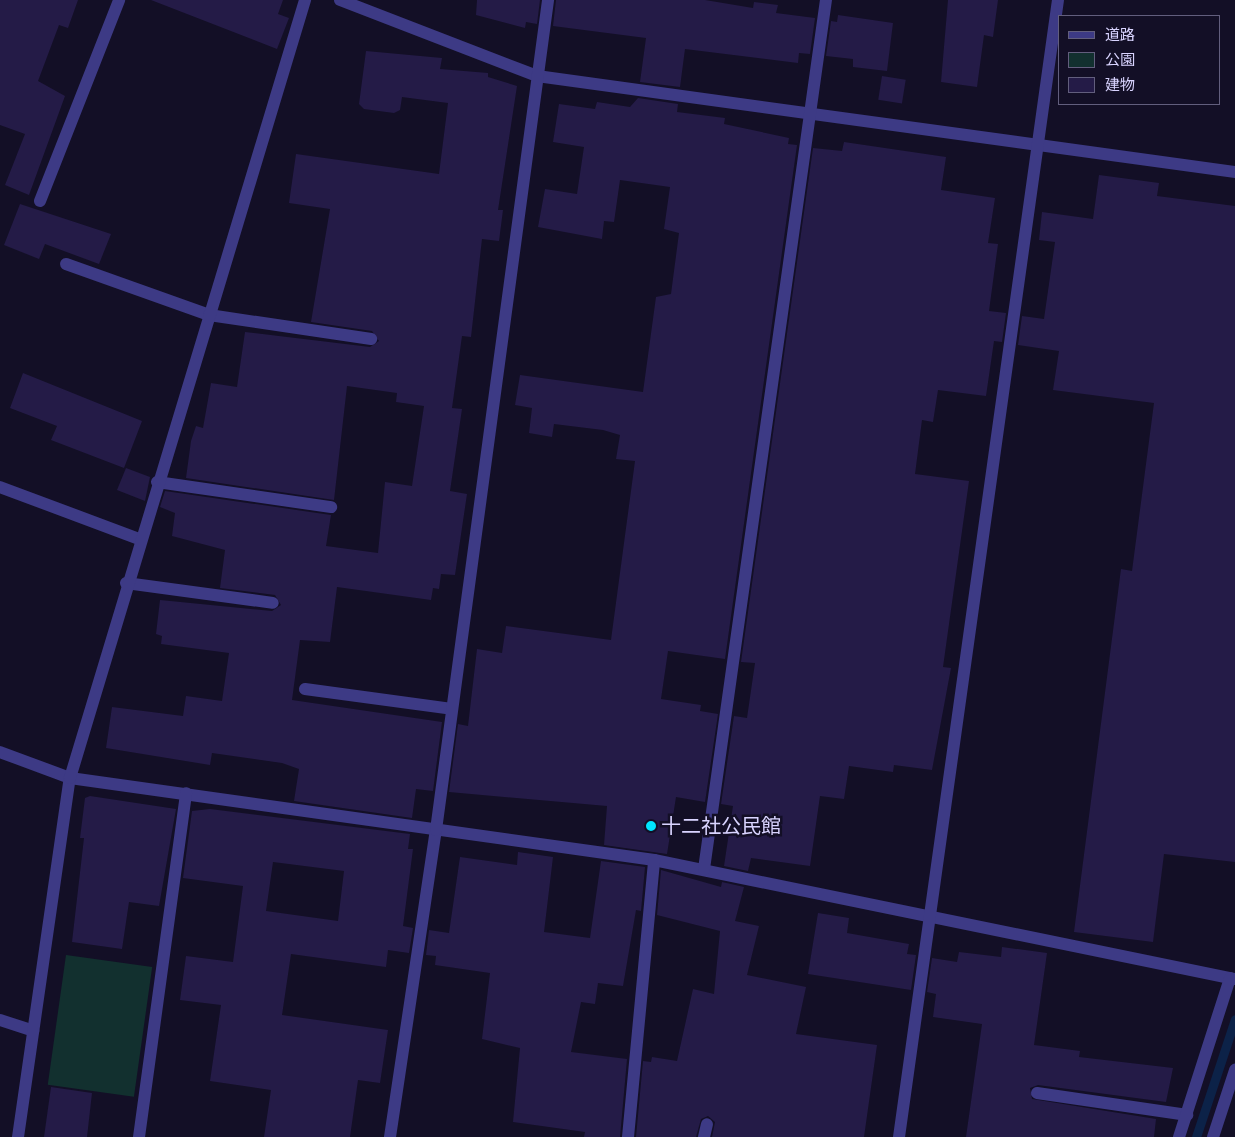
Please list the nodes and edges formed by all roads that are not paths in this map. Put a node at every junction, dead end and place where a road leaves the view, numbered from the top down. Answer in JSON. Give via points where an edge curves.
{"nodes":[{"id":1,"x":119,"y":0,"type":"edge"},
{"id":2,"x":306,"y":0,"type":"edge"},
{"id":3,"x":340,"y":0,"type":"edge"},
{"id":4,"x":548,"y":0,"type":"edge"},
{"id":5,"x":826,"y":0,"type":"edge"},
{"id":6,"x":1058,"y":0,"type":"edge"},
{"id":7,"x":537,"y":76,"type":"junction"},
{"id":8,"x":810,"y":115,"type":"junction"},
{"id":9,"x":1037,"y":146,"type":"junction"},
{"id":10,"x":1235,"y":172,"type":"edge"},
{"id":11,"x":40,"y":201,"type":"dead end"},
{"id":12,"x":66,"y":264,"type":"dead end"},
{"id":13,"x":209,"y":315,"type":"junction"},
{"id":14,"x":371,"y":339,"type":"dead end"},
{"id":15,"x":156,"y":482,"type":"junction"},
{"id":16,"x":0,"y":486,"type":"edge"},
{"id":17,"x":331,"y":506,"type":"dead end"},
{"id":18,"x":139,"y":539,"type":"junction"},
{"id":19,"x":126,"y":583,"type":"junction"},
{"id":20,"x":273,"y":604,"type":"dead end"},
{"id":21,"x":305,"y":689,"type":"dead end"},
{"id":22,"x":452,"y":709,"type":"junction"},
{"id":23,"x":0,"y":752,"type":"edge"},
{"id":24,"x":70,"y":778,"type":"junction"},
{"id":25,"x":186,"y":793,"type":"junction"},
{"id":26,"x":436,"y":830,"type":"junction"},
{"id":27,"x":654,"y":860,"type":"junction"},
{"id":28,"x":704,"y":869,"type":"junction"},
{"id":29,"x":930,"y":916,"type":"junction"},
{"id":30,"x":1232,"y":979,"type":"edge"},
{"id":31,"x":0,"y":1020,"type":"edge"},
{"id":32,"x":33,"y":1031,"type":"junction"},
{"id":33,"x":1235,"y":1070,"type":"edge"},
{"id":34,"x":1232,"y":1091,"type":"edge"},
{"id":35,"x":1037,"y":1093,"type":"dead end"},
{"id":36,"x":1187,"y":1115,"type":"junction"},
{"id":37,"x":18,"y":1137,"type":"edge"},
{"id":38,"x":139,"y":1137,"type":"edge"},
{"id":39,"x":390,"y":1137,"type":"edge"},
{"id":40,"x":628,"y":1137,"type":"edge"},
{"id":41,"x":899,"y":1137,"type":"edge"},
{"id":42,"x":1179,"y":1137,"type":"edge"},
{"id":43,"x":1212,"y":1137,"type":"edge"}],
"edges":[{"from":1,"to":11,"type":"street"},
{"from":2,"to":13,"type":"street"},
{"from":3,"to":7,"type":"street"},
{"from":4,"to":7,"type":"street"},
{"from":5,"to":8,"type":"street"},
{"from":6,"to":9,"type":"street"},
{"from":7,"to":8,"type":"street"},
{"from":7,"to":22,"type":"street"},
{"from":8,"to":9,"type":"street"},
{"from":8,"to":28,"type":"street"},
{"from":9,"to":10,"type":"street"},
{"from":9,"to":29,"type":"street"},
{"from":12,"to":13,"type":"street"},
{"from":13,"to":14,"type":"street"},
{"from":13,"to":15,"type":"street"},
{"from":15,"to":17,"type":"street"},
{"from":15,"to":18,"type":"street"},
{"from":16,"to":18,"type":"street"},
{"from":18,"to":19,"type":"street"},
{"from":19,"to":20,"type":"street"},
{"from":19,"to":24,"type":"street"},
{"from":21,"to":22,"type":"street"},
{"from":22,"to":26,"type":"street"},
{"from":23,"to":24,"type":"street"},
{"from":24,"to":25,"type":"street"},
{"from":24,"to":32,"type":"street"},
{"from":25,"to":26,"type":"street"},
{"from":25,"to":38,"type":"street"},
{"from":26,"to":27,"type":"street"},
{"from":26,"to":39,"type":"street"},
{"from":27,"to":28,"type":"street"},
{"from":27,"to":40,"type":"street"},
{"from":28,"to":29,"type":"street"},
{"from":29,"to":30,"type":"street"},
{"from":29,"to":41,"type":"street"},
{"from":30,"to":36,"type":"street"},
{"from":31,"to":32,"type":"street"},
{"from":32,"to":37,"type":"street"},
{"from":33,"to":34,"type":"street"},
{"from":34,"to":43,"type":"street"},
{"from":35,"to":36,"type":"street"},
{"from":36,"to":42,"type":"street"}]}
